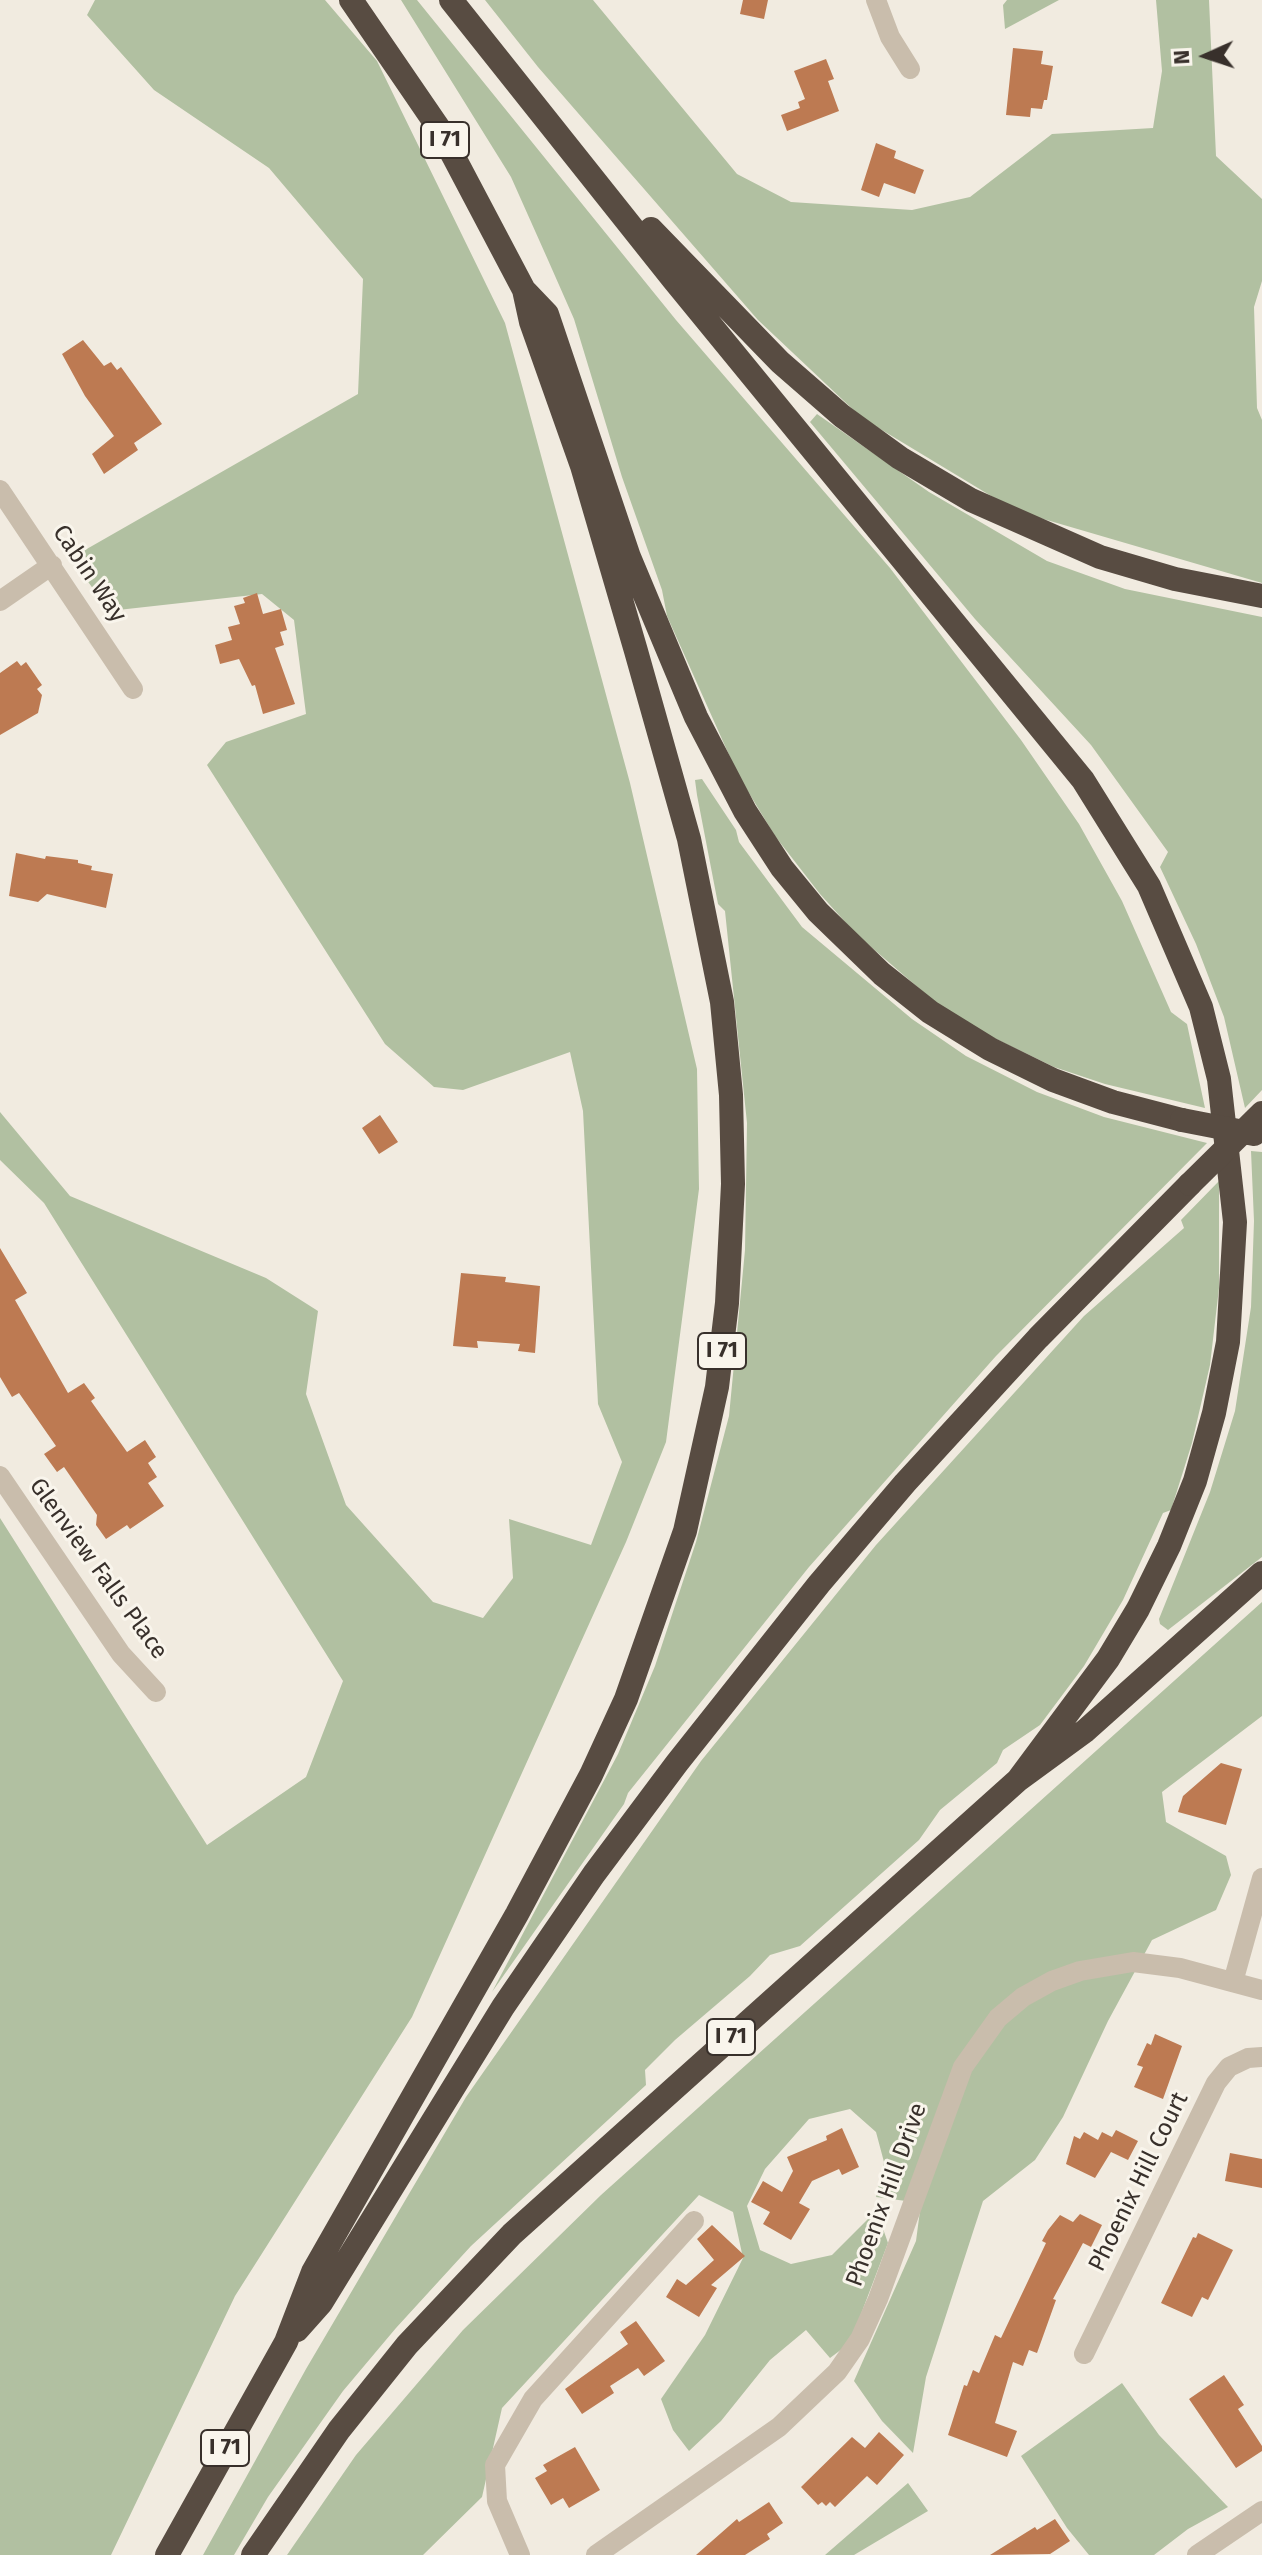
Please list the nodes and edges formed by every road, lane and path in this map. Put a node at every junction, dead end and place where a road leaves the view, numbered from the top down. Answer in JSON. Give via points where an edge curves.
{"nodes":[{"id":1,"x":351,"y":0,"type":"edge"},
{"id":2,"x":451,"y":0,"type":"edge"},
{"id":3,"x":876,"y":0,"type":"edge"},
{"id":4,"x":910,"y":69,"type":"dead end"},
{"id":5,"x":563,"y":139,"type":"junction"},
{"id":6,"x":524,"y":290,"type":"junction"},
{"id":7,"x":0,"y":490,"type":"edge"},
{"id":8,"x":52,"y":565,"type":"junction"},
{"id":9,"x":1262,"y":596,"type":"edge"},
{"id":10,"x":0,"y":601,"type":"edge"},
{"id":11,"x":133,"y":689,"type":"dead end"},
{"id":12,"x":1262,"y":1113,"type":"edge"},
{"id":13,"x":1262,"y":1136,"type":"edge"},
{"id":14,"x":0,"y":1476,"type":"edge"},
{"id":15,"x":1262,"y":1573,"type":"edge"},
{"id":16,"x":156,"y":1692,"type":"dead end"},
{"id":17,"x":1018,"y":1780,"type":"junction"},
{"id":18,"x":1262,"y":1878,"type":"edge"},
{"id":19,"x":1233,"y":1982,"type":"junction"},
{"id":20,"x":1262,"y":1990,"type":"edge"},
{"id":21,"x":1262,"y":2057,"type":"edge"},
{"id":22,"x":694,"y":2221,"type":"dead end"},
{"id":23,"x":286,"y":2342,"type":"junction"},
{"id":24,"x":1084,"y":2354,"type":"dead end"},
{"id":25,"x":1262,"y":2511,"type":"edge"},
{"id":26,"x":167,"y":2555,"type":"edge"},
{"id":27,"x":253,"y":2555,"type":"edge"},
{"id":28,"x":520,"y":2555,"type":"edge"},
{"id":29,"x":596,"y":2555,"type":"edge"},
{"id":30,"x":1197,"y":2555,"type":"edge"}],
"edges":[{"from":1,"to":6,"type":"highway","number":"I 71","via":[[438,127]]},
{"from":2,"to":5,"type":"highway","number":"I 71"},
{"from":3,"to":4,"type":"street"},
{"from":5,"to":9,"type":"highway","via":[[780,362],[900,458],[971,500],[1088,552],[1175,579]]},
{"from":5,"to":17,"type":"highway","number":"I 71","via":[[1083,780],[1149,886],[1201,1007],[1219,1079],[1235,1222],[1228,1342],[1214,1413],[1195,1481],[1138,1609],[1108,1659]]},
{"from":6,"to":13,"type":"highway","bridge":true,"via":[[547,314],[629,557],[696,717],[745,811],[818,912],[882,974],[966,1034],[1053,1080],[1113,1102]]},
{"from":6,"to":23,"type":"highway","number":"I 71","via":[[615,580],[706,909],[731,1095],[733,1184],[726,1317],[714,1402],[685,1531],[626,1699],[517,1914],[313,2272]]},
{"from":7,"to":8,"type":"street","name":"Cabin Way"},
{"from":8,"to":10,"type":"street"},
{"from":8,"to":11,"type":"street","name":"Cabin Way"},
{"from":12,"to":23,"type":"highway","bridge":true,"via":[[1038,1338],[819,1584],[594,1874],[503,2007],[321,2303]]},
{"from":14,"to":16,"type":"street","name":"Glenview Falls Place","via":[[121,1654]]},
{"from":15,"to":17,"type":"highway","via":[[1085,1731]]},
{"from":17,"to":27,"type":"highway","number":"I 71","via":[[472,2274],[339,2430]]},
{"from":18,"to":19,"type":"street"},
{"from":19,"to":20,"type":"street","name":"Phoenix Hill Drive"},
{"from":19,"to":29,"type":"street","name":"Phoenix Hill Drive","via":[[1133,1962],[1052,1981],[998,2018],[963,2067],[878,2299],[837,2372],[779,2427]]},
{"from":21,"to":24,"type":"street","name":"Phoenix Hill Court","via":[[1229,2067],[1216,2083]]},
{"from":22,"to":28,"type":"street","via":[[533,2399],[495,2465],[497,2501]]},
{"from":23,"to":26,"type":"highway","number":"I 71"},
{"from":25,"to":30,"type":"street"}]}
